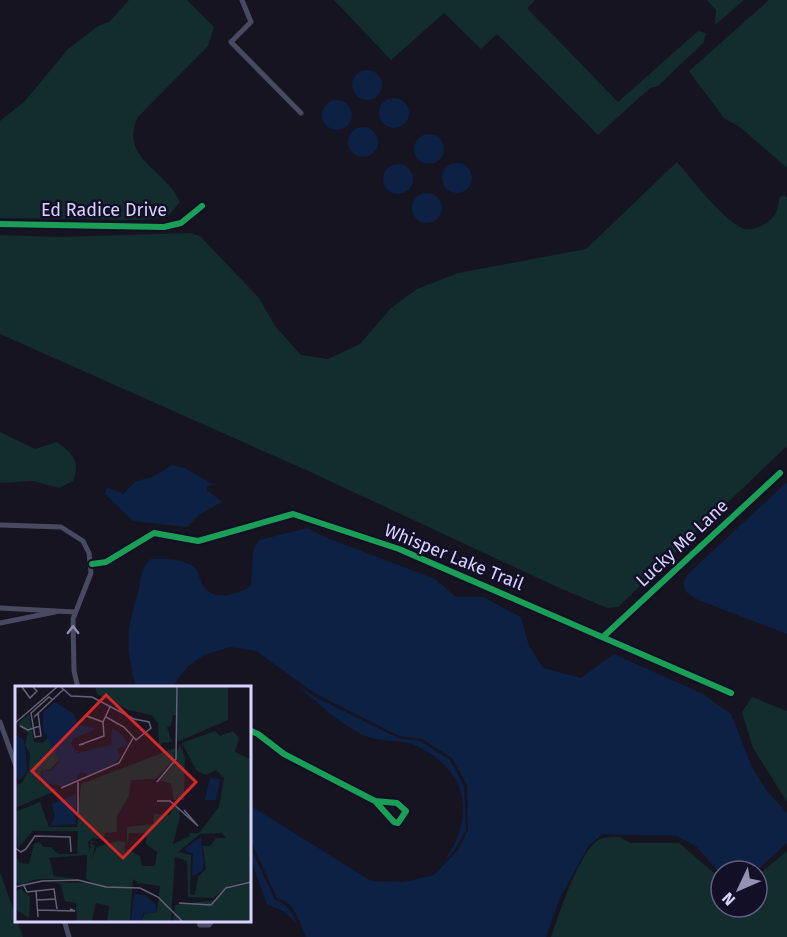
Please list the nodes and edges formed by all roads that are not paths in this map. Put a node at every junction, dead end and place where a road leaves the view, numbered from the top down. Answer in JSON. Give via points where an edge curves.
{"nodes":[{"id":1,"x":242,"y":0,"type":"edge"},
{"id":2,"x":301,"y":113,"type":"dead end"},
{"id":3,"x":202,"y":206,"type":"dead end"},
{"id":4,"x":0,"y":224,"type":"edge"},
{"id":5,"x":780,"y":473,"type":"dead end"},
{"id":6,"x":0,"y":525,"type":"edge"},
{"id":7,"x":92,"y":564,"type":"junction"},
{"id":8,"x":0,"y":608,"type":"edge"},
{"id":9,"x":57,"y":612,"type":"junction"},
{"id":10,"x":75,"y":612,"type":"junction"},
{"id":11,"x":0,"y":623,"type":"edge"},
{"id":12,"x":604,"y":636,"type":"junction"},
{"id":13,"x":78,"y":686,"type":"edge"},
{"id":14,"x":731,"y":693,"type":"dead end"},
{"id":15,"x":0,"y":722,"type":"edge"},
{"id":16,"x":250,"y":730,"type":"edge"},
{"id":17,"x":15,"y":763,"type":"edge"},
{"id":18,"x":375,"y":801,"type":"junction"},
{"id":19,"x":64,"y":922,"type":"edge"},
{"id":20,"x":198,"y":922,"type":"edge"},
{"id":21,"x":212,"y":922,"type":"edge"},
{"id":22,"x":69,"y":937,"type":"edge"}],
"edges":[{"from":1,"to":2,"type":"street","via":[[251,22],[231,42]]},
{"from":3,"to":4,"type":"street","name":"Ed Radice Drive","via":[[181,223],[164,227]]},
{"from":5,"to":12,"type":"street","name":"Lucky Me Lane"},
{"from":6,"to":7,"type":"street","via":[[61,527],[83,541]]},
{"from":7,"to":10,"type":"street","via":[[88,585]]},
{"from":7,"to":12,"type":"street","name":"Whisper Lake Trail","via":[[106,562],[154,532],[198,541],[293,514],[399,549]]},
{"from":8,"to":9,"type":"street"},
{"from":9,"to":10,"type":"street"},
{"from":9,"to":11,"type":"street"},
{"from":13,"to":10,"type":"street","one_way":true},
{"from":12,"to":14,"type":"street","name":"Whisper Lake Trail"},
{"from":15,"to":17,"type":"street"},
{"from":16,"to":18,"type":"street","via":[[284,754]]},
{"from":18,"to":18,"type":"street","via":[[397,803],[406,811],[405,816],[399,823],[394,822]]},
{"from":19,"to":22,"type":"street"},
{"from":20,"to":21,"type":"street"}]}
